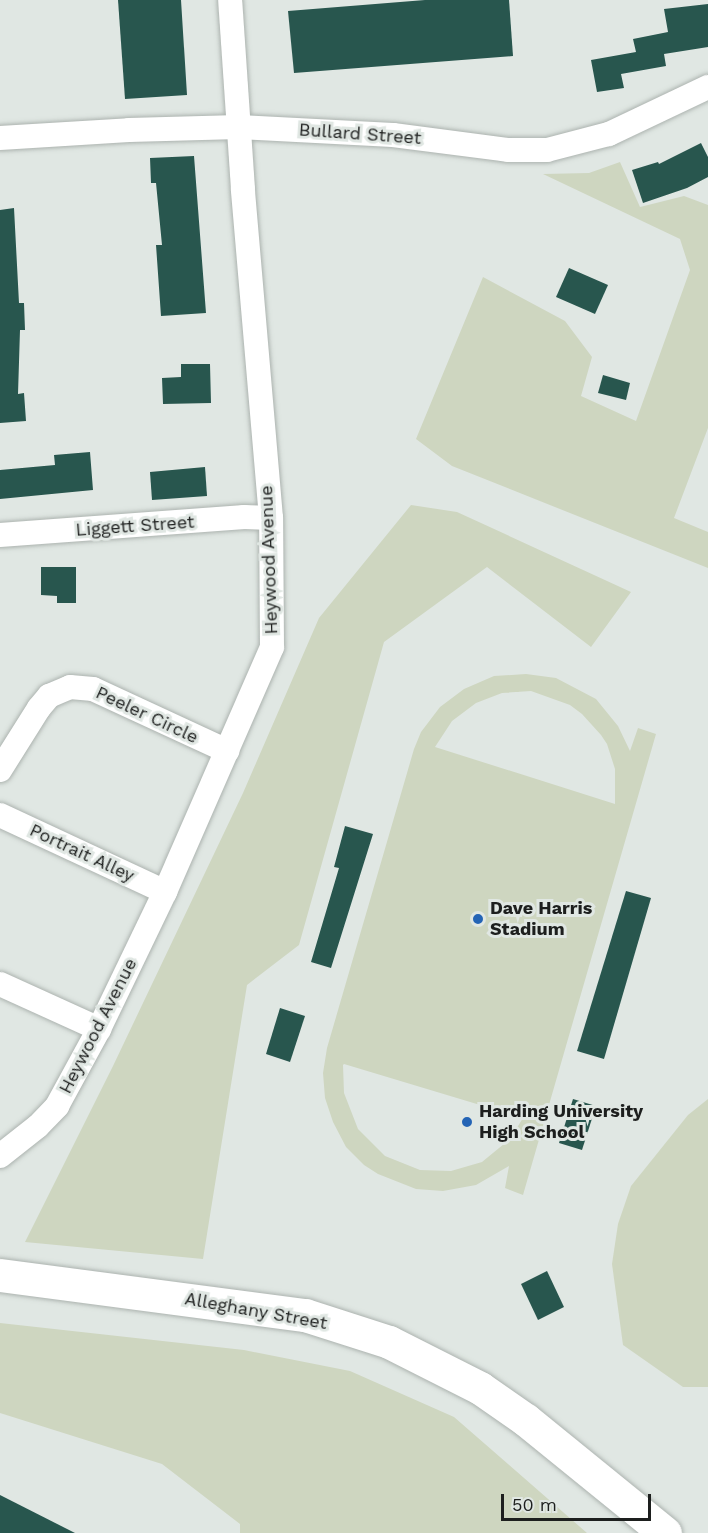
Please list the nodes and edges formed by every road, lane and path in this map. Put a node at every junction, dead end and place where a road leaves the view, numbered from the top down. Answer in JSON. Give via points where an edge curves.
{"nodes":[{"id":1,"x":230,"y":0,"type":"edge"},
{"id":2,"x":708,"y":87,"type":"edge"},
{"id":3,"x":238,"y":127,"type":"junction"},
{"id":4,"x":0,"y":138,"type":"edge"},
{"id":5,"x":271,"y":518,"type":"junction"},
{"id":6,"x":0,"y":535,"type":"edge"},
{"id":7,"x":227,"y":751,"type":"junction"},
{"id":8,"x":0,"y":770,"type":"edge"},
{"id":9,"x":0,"y":815,"type":"edge"},
{"id":10,"x":165,"y":891,"type":"junction"},
{"id":11,"x":0,"y":984,"type":"edge"},
{"id":12,"x":99,"y":1029,"type":"junction"},
{"id":13,"x":0,"y":1156,"type":"edge"},
{"id":14,"x":0,"y":1275,"type":"edge"},
{"id":15,"x":665,"y":1533,"type":"edge"}],
"edges":[{"from":1,"to":3,"type":"street","name":"Heywood Avenue"},
{"from":2,"to":3,"type":"street","name":"Bullard Street","via":[[609,134],[547,150],[509,150],[393,135]]},
{"from":3,"to":4,"type":"street","name":"Bullard Street"},
{"from":3,"to":5,"type":"street","name":"Heywood Avenue"},
{"from":5,"to":6,"type":"street","name":"Liggett Street"},
{"from":5,"to":7,"type":"street","name":"Heywood Avenue","via":[[272,646]]},
{"from":7,"to":8,"type":"street","name":"Peeler Circle","via":[[93,689],[70,687],[49,696]]},
{"from":7,"to":10,"type":"street","name":"Heywood Avenue"},
{"from":9,"to":10,"type":"street","name":"Portrait Alley"},
{"from":10,"to":12,"type":"street","name":"Heywood Avenue"},
{"from":11,"to":12,"type":"street"},
{"from":12,"to":13,"type":"street","name":"Heywood Avenue","via":[[57,1106]]},
{"from":14,"to":15,"type":"street","name":"Alleghany Street","via":[[305,1315],[389,1342],[480,1388],[526,1420]]}]}
